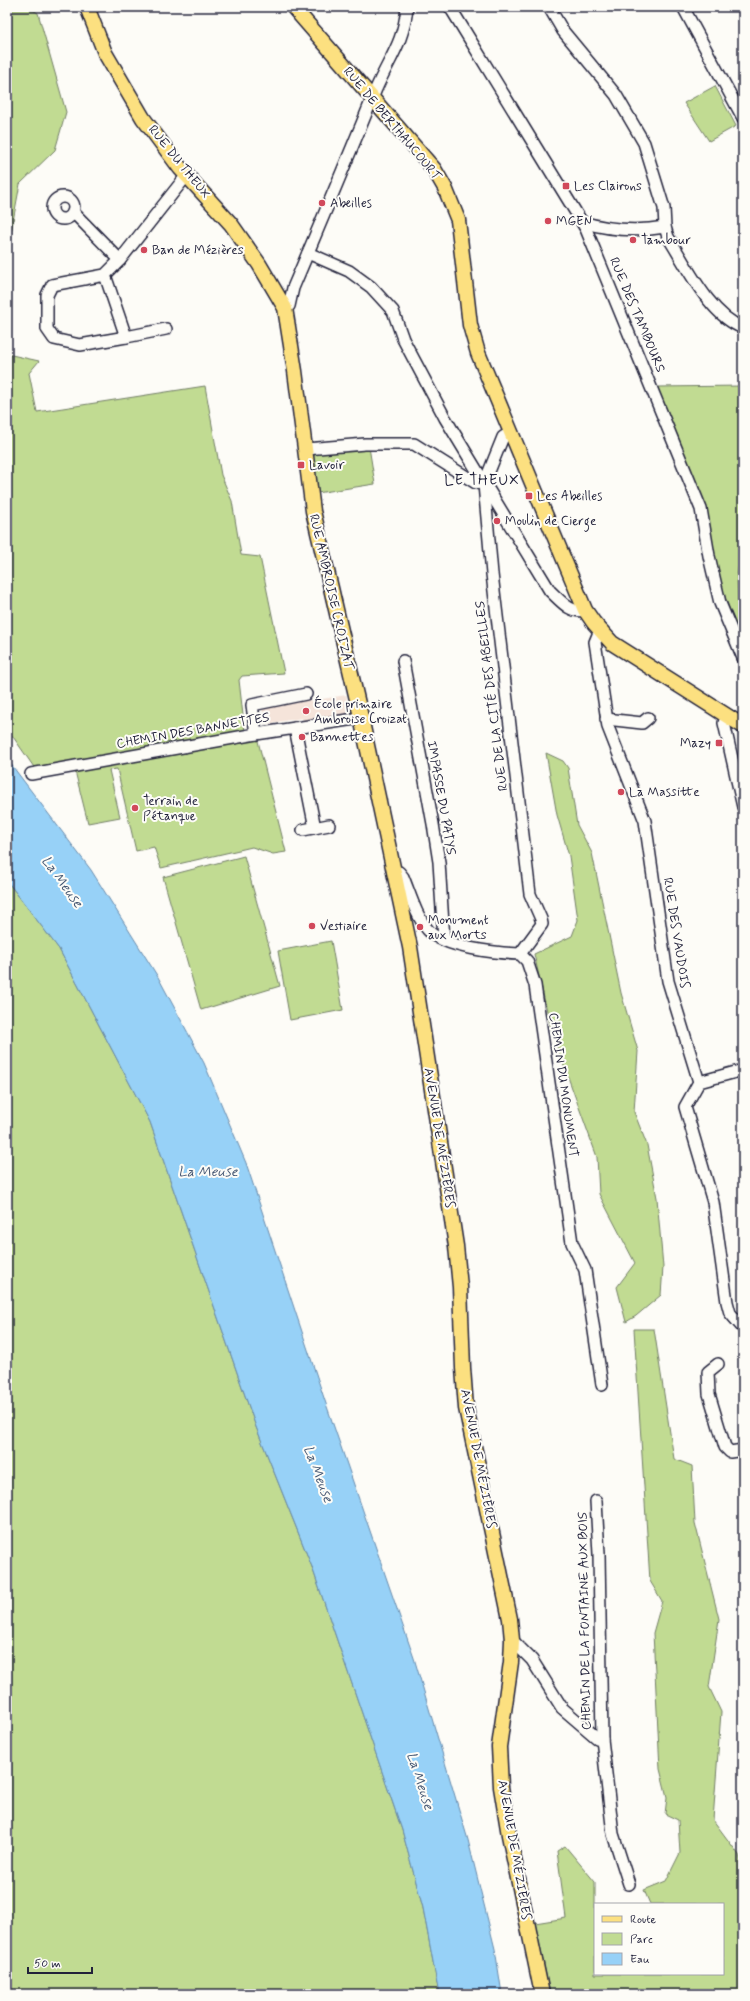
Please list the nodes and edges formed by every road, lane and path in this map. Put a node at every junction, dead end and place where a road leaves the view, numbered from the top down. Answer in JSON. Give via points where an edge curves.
{"nodes":[{"id":1,"x":88,"y":7,"type":"edge"},
{"id":2,"x":293,"y":7,"type":"edge"},
{"id":3,"x":407,"y":7,"type":"edge"},
{"id":4,"x":450,"y":7,"type":"edge"},
{"id":5,"x":549,"y":7,"type":"edge"},
{"id":6,"x":683,"y":7,"type":"edge"},
{"id":7,"x":373,"y":100,"type":"junction"},
{"id":8,"x":743,"y":118,"type":"edge"},
{"id":9,"x":187,"y":175,"type":"junction"},
{"id":10,"x":73,"y":212,"type":"dead end"},
{"id":11,"x":582,"y":222,"type":"junction"},
{"id":12,"x":665,"y":227,"type":"junction"},
{"id":13,"x":609,"y":228,"type":"junction"},
{"id":14,"x":591,"y":242,"type":"junction"},
{"id":15,"x":308,"y":253,"type":"junction"},
{"id":16,"x":120,"y":260,"type":"junction"},
{"id":17,"x":105,"y":275,"type":"junction"},
{"id":18,"x":285,"y":308,"type":"junction"},
{"id":19,"x":743,"y":328,"type":"edge"},
{"id":20,"x":166,"y":329,"type":"dead end"},
{"id":21,"x":126,"y":337,"type":"junction"},
{"id":22,"x":510,"y":433,"type":"junction"},
{"id":23,"x":306,"y":450,"type":"junction"},
{"id":24,"x":484,"y":484,"type":"junction"},
{"id":25,"x":585,"y":610,"type":"junction"},
{"id":26,"x":600,"y":630,"type":"junction"},
{"id":27,"x":743,"y":658,"type":"edge"},
{"id":28,"x":403,"y":661,"type":"dead end"},
{"id":29,"x":306,"y":694,"type":"dead end"},
{"id":30,"x":727,"y":716,"type":"junction"},
{"id":31,"x":361,"y":718,"type":"junction"},
{"id":32,"x":648,"y":718,"type":"dead end"},
{"id":33,"x":606,"y":719,"type":"junction"},
{"id":34,"x":743,"y":726,"type":"edge"},
{"id":35,"x":296,"y":728,"type":"junction"},
{"id":36,"x":256,"y":734,"type":"junction"},
{"id":37,"x":31,"y":774,"type":"dead end"},
{"id":38,"x":743,"y":807,"type":"edge"},
{"id":39,"x":329,"y":825,"type":"dead end"},
{"id":40,"x":315,"y":828,"type":"junction"},
{"id":41,"x":303,"y":830,"type":"dead end"},
{"id":42,"x":395,"y":873,"type":"junction"},
{"id":43,"x":444,"y":940,"type":"junction"},
{"id":44,"x":520,"y":954,"type":"junction"},
{"id":45,"x":743,"y":1070,"type":"edge"},
{"id":46,"x":699,"y":1082,"type":"junction"},
{"id":47,"x":743,"y":1328,"type":"edge"},
{"id":48,"x":718,"y":1364,"type":"dead end"},
{"id":49,"x":602,"y":1385,"type":"dead end"},
{"id":50,"x":743,"y":1450,"type":"edge"},
{"id":51,"x":596,"y":1501,"type":"dead end"},
{"id":52,"x":512,"y":1640,"type":"junction"},
{"id":53,"x":602,"y":1739,"type":"junction"},
{"id":54,"x":630,"y":1884,"type":"dead end"},
{"id":55,"x":542,"y":1994,"type":"edge"}],
"edges":[{"from":1,"to":9,"type":"main road","name":"RUE DU THEUX","via":[[105,53],[143,118]]},
{"from":2,"to":7,"type":"main road","name":"RUE DE BERTHAUCOURT"},
{"from":3,"to":7,"type":"street","via":[[405,26]]},
{"from":4,"to":11,"type":"street","name":"RUE DES TAMBOURS"},
{"from":5,"to":12,"type":"street","via":[[563,31],[616,96],[644,143],[664,208]]},
{"from":6,"to":8,"type":"street"},
{"from":7,"to":15,"type":"street"},
{"from":7,"to":22,"type":"main road","name":"RUE DE BERTHAUCOURT","via":[[434,169],[446,188],[458,220],[470,325],[483,367]]},
{"from":9,"to":16,"type":"street"},
{"from":9,"to":18,"type":"main road","name":"RUE DU THEUX","via":[[231,224],[260,264]]},
{"from":10,"to":16,"type":"street"},
{"from":11,"to":13,"type":"street"},
{"from":11,"to":14,"type":"street","name":"RUE DES TAMBOURS"},
{"from":12,"to":13,"type":"street","via":[[644,231]]},
{"from":12,"to":19,"type":"street","via":[[668,237],[714,306],[729,321]]},
{"from":13,"to":14,"type":"street"},
{"from":14,"to":27,"type":"street","name":"RUE DES TAMBOURS","via":[[701,508],[720,603]]},
{"from":15,"to":18,"type":"street","via":[[293,288],[289,306]]},
{"from":15,"to":24,"type":"street","via":[[349,271],[371,287],[393,311],[403,340],[418,369]]},
{"from":16,"to":17,"type":"street"},
{"from":17,"to":21,"type":"street"},
{"from":17,"to":21,"type":"street","via":[[52,285],[47,295],[47,329],[54,339],[80,345]]},
{"from":18,"to":23,"type":"main road","name":"RUE AMBROISE CROIZAT"},
{"from":20,"to":21,"type":"street"},
{"from":22,"to":24,"type":"street","name":"RUE DE LA CITÉ DES ABEILLES","via":[[503,437]]},
{"from":22,"to":25,"type":"main road","name":"RUE DE BERTHAUCOURT"},
{"from":23,"to":24,"type":"street","via":[[365,444],[414,444],[476,483]]},
{"from":23,"to":31,"type":"main road","name":"RUE AMBROISE CROIZAT","via":[[312,511]]},
{"from":24,"to":25,"type":"street","via":[[550,591],[569,608],[578,612]]},
{"from":24,"to":44,"type":"street","name":"RUE DE LA CITÉ DES ABEILLES","via":[[492,574],[530,894],[542,924]]},
{"from":25,"to":26,"type":"main road","name":"RUE DE BERTHAUCOURT"},
{"from":26,"to":30,"type":"main road","name":"RUE DE BERTHAUCOURT","via":[[612,643]]},
{"from":26,"to":33,"type":"street","name":"RUE DES VAUDOIS","via":[[595,642]]},
{"from":28,"to":43,"type":"street","name":"IMPASSE DU PATYS","via":[[439,862]]},
{"from":29,"to":36,"type":"street","via":[[252,705]]},
{"from":30,"to":34,"type":"main road","name":"RUE DE BERTHAUCOURT"},
{"from":30,"to":38,"type":"street","via":[[724,723]]},
{"from":31,"to":35,"type":"street","name":"CHEMIN DES BANNETTES"},
{"from":31,"to":42,"type":"main road","name":"RUE AMBROISE CROIZAT"},
{"from":32,"to":33,"type":"street","via":[[642,722]]},
{"from":33,"to":46,"type":"street","name":"RUE DES VAUDOIS","via":[[645,821],[668,981]]},
{"from":35,"to":36,"type":"street","name":"CHEMIN DES BANNETTES"},
{"from":35,"to":40,"type":"street"},
{"from":36,"to":37,"type":"street","name":"CHEMIN DES BANNETTES"},
{"from":39,"to":40,"type":"street"},
{"from":40,"to":41,"type":"street"},
{"from":42,"to":43,"type":"street","via":[[399,872],[403,877],[429,931]]},
{"from":42,"to":52,"type":"main road","name":"AVENUE DE MÉZIÈRES","via":[[411,954],[456,1246],[466,1408],[510,1619]]},
{"from":43,"to":44,"type":"street","via":[[501,954]]},
{"from":44,"to":49,"type":"street","name":"CHEMIN DU MONUMENT","via":[[527,961],[535,985],[572,1243],[585,1270]]},
{"from":45,"to":46,"type":"street"},
{"from":46,"to":47,"type":"street","via":[[685,1107],[713,1202],[726,1302],[730,1312]]},
{"from":48,"to":50,"type":"street","via":[[708,1372],[709,1394],[725,1447],[730,1452]]},
{"from":51,"to":53,"type":"street","name":"CHEMIN DE LA FONTAINE AUX BOIS"},
{"from":52,"to":53,"type":"street","name":"CHEMIN DE LA FONTAINE AUX BOIS","via":[[532,1660],[562,1708],[597,1738]]},
{"from":52,"to":55,"type":"main road","name":"AVENUE DE MÉZIÈRES","via":[[499,1747],[501,1787],[508,1835]]},
{"from":53,"to":54,"type":"street","name":"CHEMIN DE LA FONTAINE AUX BOIS","via":[[613,1834]]}]}
